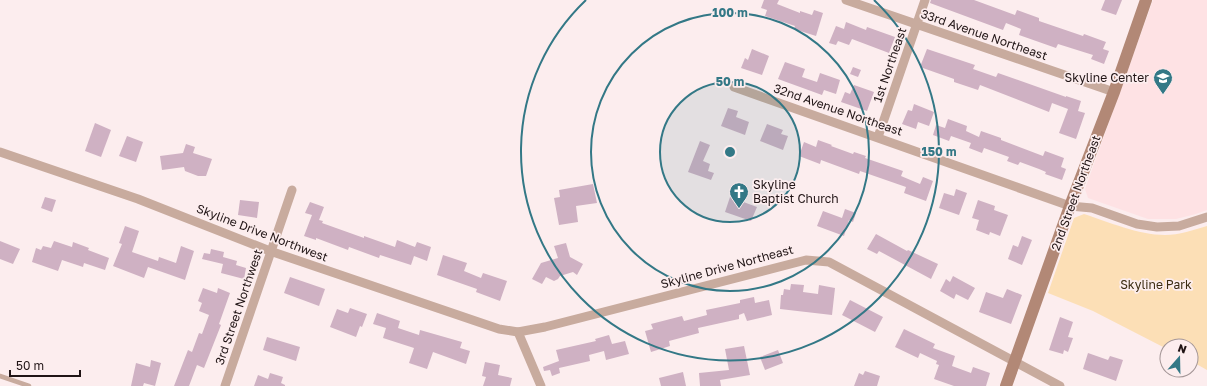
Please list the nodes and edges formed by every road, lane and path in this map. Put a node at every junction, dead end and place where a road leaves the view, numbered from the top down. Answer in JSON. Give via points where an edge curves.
{"nodes":[{"id":1,"x":846,"y":0,"type":"edge"},
{"id":2,"x":925,"y":0,"type":"edge"},
{"id":3,"x":1146,"y":0,"type":"edge"},
{"id":4,"x":917,"y":24,"type":"junction"},
{"id":5,"x":734,"y":86,"type":"dead end"},
{"id":6,"x":1114,"y":92,"type":"junction"},
{"id":7,"x":878,"y":137,"type":"junction"},
{"id":8,"x":0,"y":152,"type":"edge"},
{"id":9,"x":292,"y":190,"type":"dead end"},
{"id":10,"x":1070,"y":206,"type":"junction"},
{"id":11,"x":1207,"y":217,"type":"edge"},
{"id":12,"x":270,"y":251,"type":"junction"},
{"id":13,"x":518,"y":332,"type":"junction"},
{"id":14,"x":1015,"y":361,"type":"junction"},
{"id":15,"x":0,"y":376,"type":"edge"},
{"id":16,"x":29,"y":386,"type":"edge"},
{"id":17,"x":225,"y":386,"type":"edge"},
{"id":18,"x":541,"y":386,"type":"edge"},
{"id":19,"x":1006,"y":386,"type":"edge"},
{"id":20,"x":1060,"y":386,"type":"edge"}],
"edges":[{"from":1,"to":4,"type":"street","name":"33rd Avenue Northeast"},
{"from":2,"to":4,"type":"street","name":"1st Northeast"},
{"from":3,"to":6,"type":"street","name":"2nd Street Northeast"},
{"from":4,"to":6,"type":"street","name":"33rd Avenue Northeast"},
{"from":4,"to":7,"type":"street","name":"1st Northeast"},
{"from":5,"to":7,"type":"street","name":"32nd Avenue Northeast"},
{"from":6,"to":10,"type":"street","name":"2nd Street Northeast"},
{"from":7,"to":10,"type":"street","name":"32nd Avenue Northeast"},
{"from":8,"to":12,"type":"street","name":"Skyline Drive Northwest","via":[[138,199]]},
{"from":9,"to":12,"type":"street","name":"3rd Street Northwest"},
{"from":10,"to":11,"type":"street","via":[[1092,208],[1138,224],[1157,227],[1179,226]]},
{"from":10,"to":14,"type":"street","name":"2nd Street Northeast"},
{"from":12,"to":13,"type":"street","name":"Skyline Drive Northwest","via":[[453,314],[499,329]]},
{"from":12,"to":17,"type":"street","name":"3rd Street Northwest"},
{"from":13,"to":14,"type":"street","name":"Skyline Drive Northeast","via":[[806,260],[829,262]]},
{"from":13,"to":18,"type":"street"},
{"from":14,"to":19,"type":"street","name":"2nd Street Northeast"},
{"from":14,"to":20,"type":"street","name":"Skyline Drive Northeast"},
{"from":15,"to":16,"type":"lane"}]}
